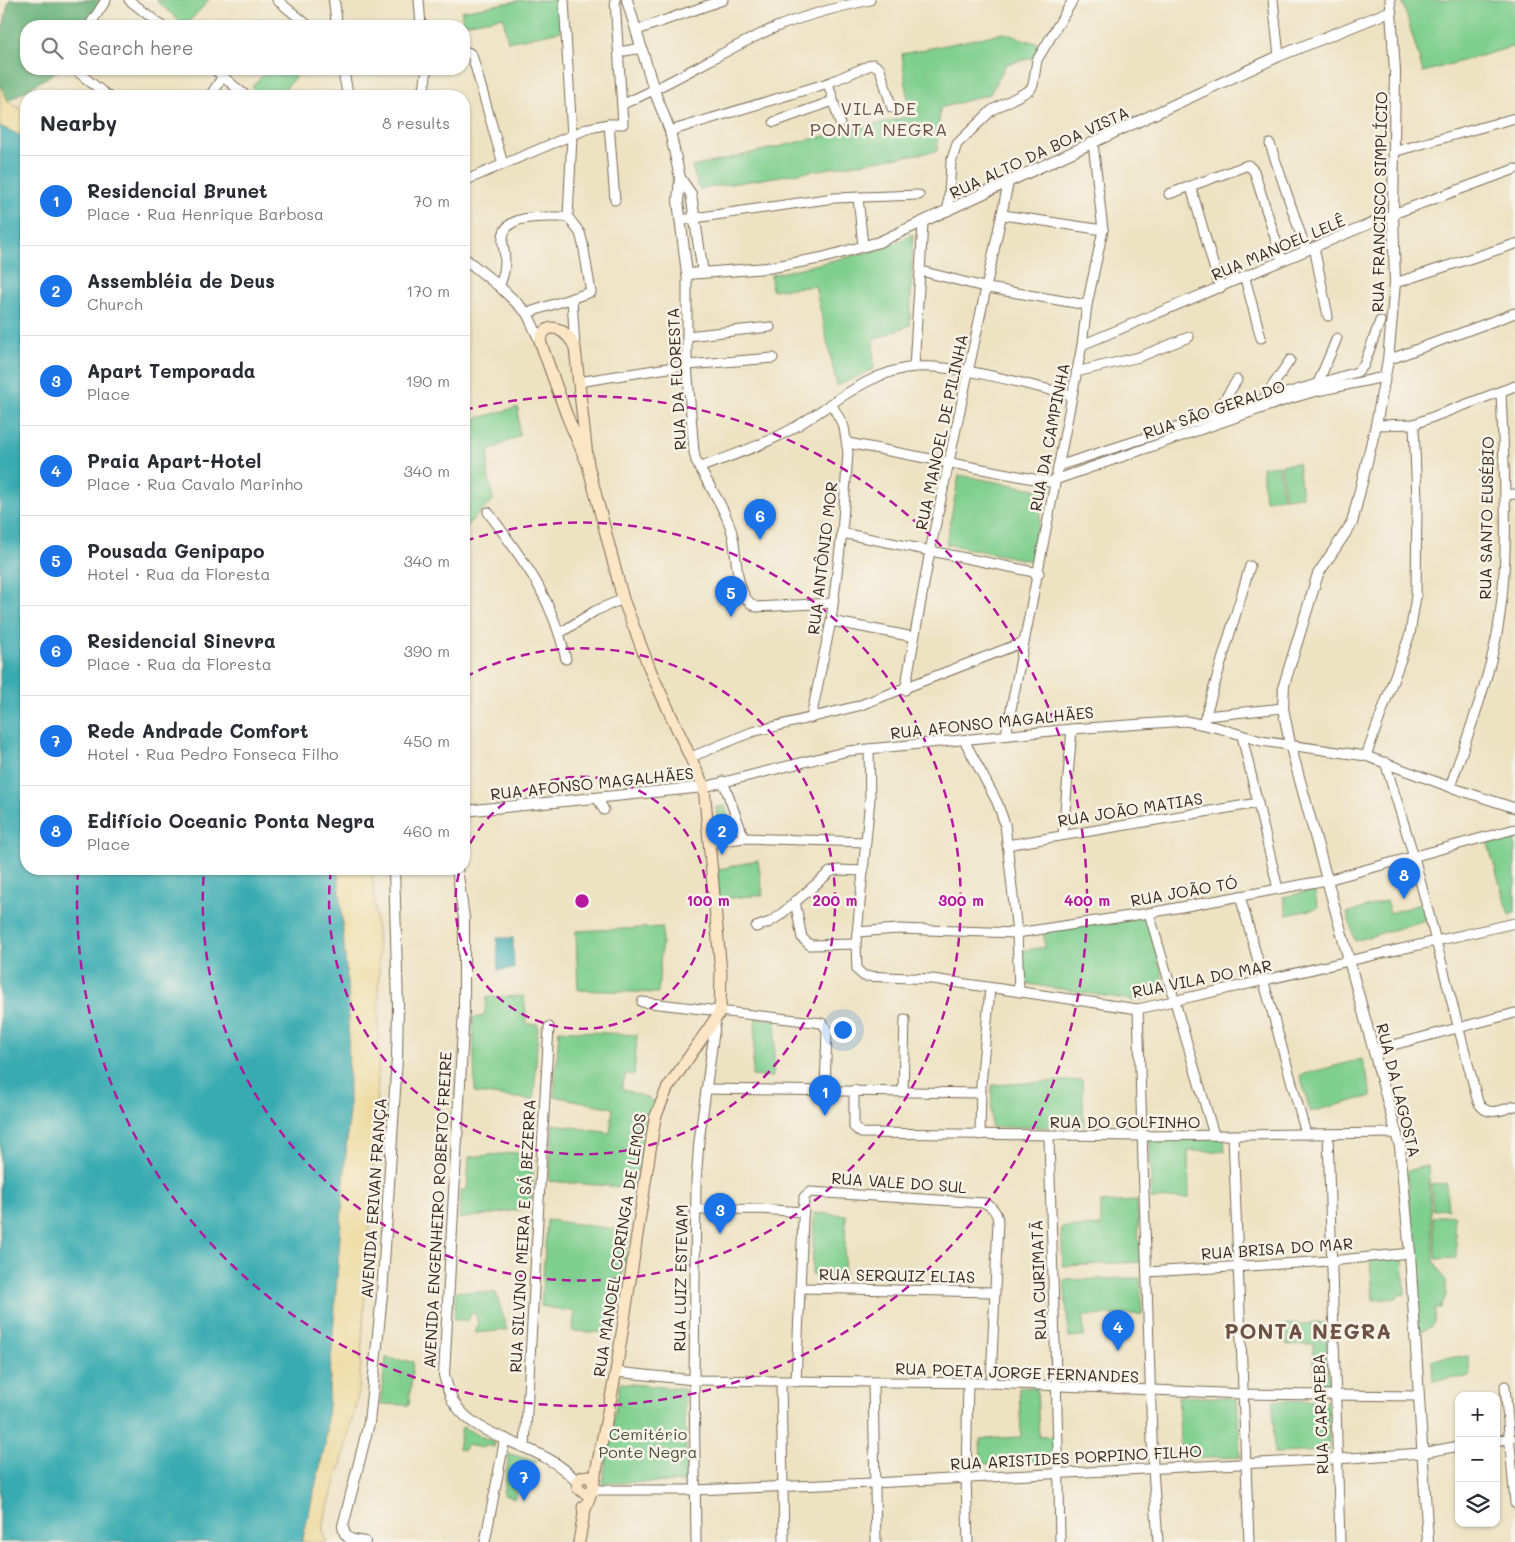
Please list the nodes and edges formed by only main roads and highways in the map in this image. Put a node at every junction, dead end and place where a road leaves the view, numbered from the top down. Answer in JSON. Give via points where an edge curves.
{"nodes":[{"id":1,"x":588,"y":465,"type":"junction"},
{"id":2,"x":579,"y":1542,"type":"edge"}],
"edges":[{"from":1,"to":1,"type":"main road","via":[[540,341],[545,332],[556,328],[566,332],[575,348]]},
{"from":1,"to":2,"type":"main road","name":"RUA MANOEL CORINGA DE LEMOS","via":[[624,599],[651,672],[704,787],[721,972],[718,1014],[667,1088],[658,1108],[616,1372],[588,1483]]}]}
